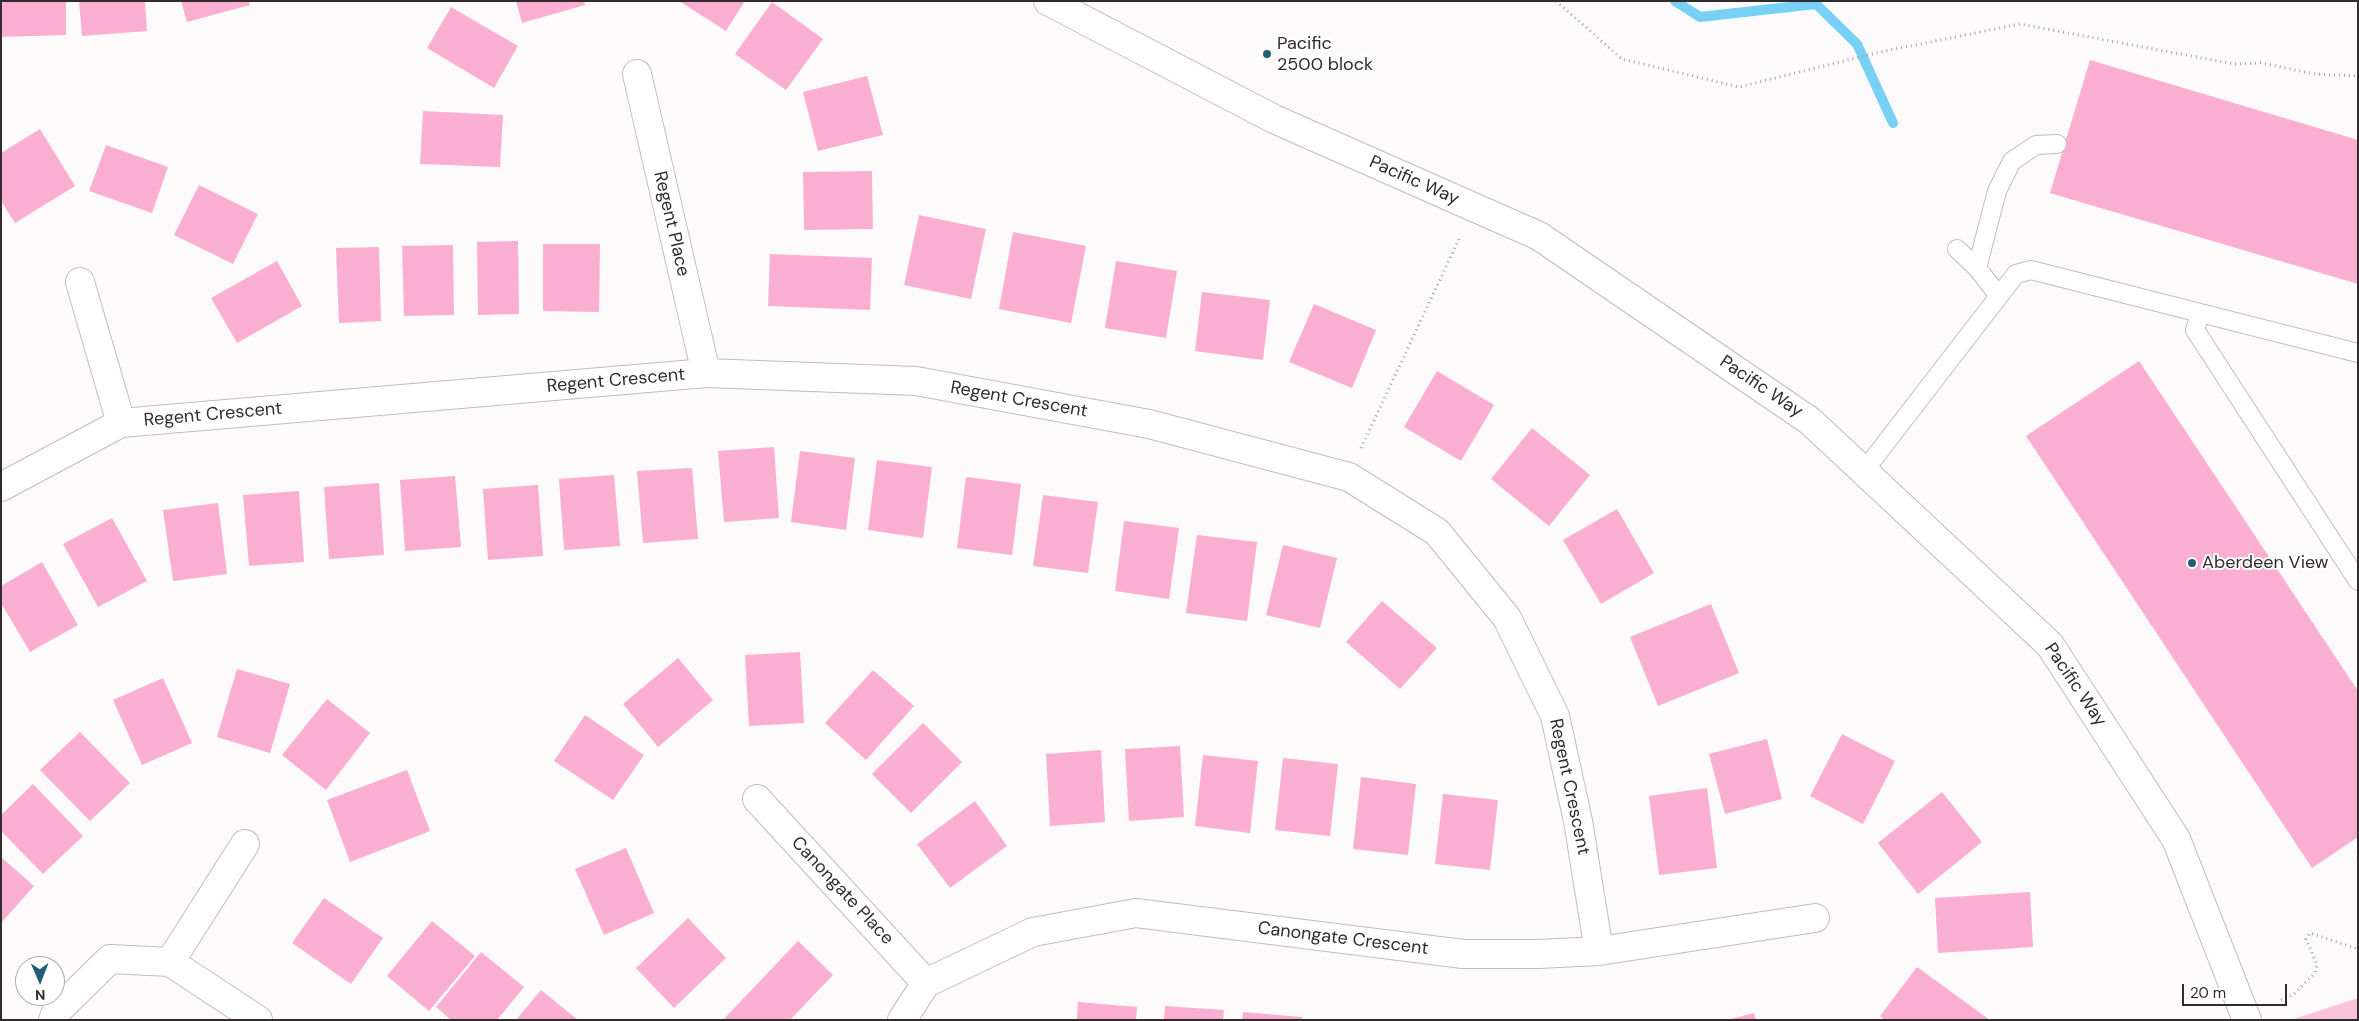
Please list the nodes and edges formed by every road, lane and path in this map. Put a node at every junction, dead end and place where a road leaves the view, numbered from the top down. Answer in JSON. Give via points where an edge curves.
{"nodes":[{"id":1,"x":1048,"y":1,"type":"edge"},
{"id":2,"x":1556,"y":1,"type":"edge"},
{"id":3,"x":636,"y":74,"type":"dead end"},
{"id":4,"x":2358,"y":76,"type":"edge"},
{"id":5,"x":2057,"y":144,"type":"dead end"},
{"id":6,"x":1460,"y":237,"type":"dead end"},
{"id":7,"x":1957,"y":249,"type":"dead end"},
{"id":8,"x":1976,"y":268,"type":"junction"},
{"id":9,"x":80,"y":282,"type":"dead end"},
{"id":10,"x":1999,"y":296,"type":"junction"},
{"id":11,"x":2200,"y":313,"type":"junction"},
{"id":12,"x":2358,"y":353,"type":"edge"},
{"id":13,"x":706,"y":373,"type":"junction"},
{"id":14,"x":122,"y":423,"type":"junction"},
{"id":15,"x":1361,"y":448,"type":"dead end"},
{"id":16,"x":1864,"y":471,"type":"junction"},
{"id":17,"x":1,"y":486,"type":"edge"},
{"id":18,"x":2358,"y":581,"type":"edge"},
{"id":19,"x":757,"y":799,"type":"dead end"},
{"id":20,"x":245,"y":844,"type":"dead end"},
{"id":21,"x":2358,"y":853,"type":"edge"},
{"id":22,"x":2358,"y":857,"type":"edge"},
{"id":23,"x":1814,"y":918,"type":"dead end"},
{"id":24,"x":2358,"y":949,"type":"edge"},
{"id":25,"x":1600,"y":951,"type":"junction"},
{"id":26,"x":170,"y":962,"type":"junction"},
{"id":27,"x":926,"y":984,"type":"junction"},
{"id":28,"x":2281,"y":1000,"type":"dead end"},
{"id":29,"x":53,"y":1020,"type":"edge"},
{"id":30,"x":258,"y":1020,"type":"edge"},
{"id":31,"x":902,"y":1020,"type":"edge"},
{"id":32,"x":2247,"y":1020,"type":"edge"}],
"edges":[{"from":1,"to":16,"type":"street","name":"Pacific Way","via":[[1274,120],[1539,236],[1810,421]]},
{"from":2,"to":4,"type":"path","via":[[1622,58],[1739,87],[1880,52],[2020,24],[2234,64],[2261,63],[2315,74]]},
{"from":3,"to":13,"type":"street","name":"Regent Place"},
{"from":5,"to":8,"type":"lane","via":[[2036,145],[2012,162],[1997,191]]},
{"from":6,"to":15,"type":"path"},
{"from":7,"to":8,"type":"lane"},
{"from":8,"to":10,"type":"lane"},
{"from":9,"to":14,"type":"street","name":"Regent Crescent"},
{"from":10,"to":11,"type":"lane","via":[[2016,274],[2031,270]]},
{"from":10,"to":16,"type":"lane"},
{"from":11,"to":12,"type":"lane"},
{"from":11,"to":18,"type":"lane","via":[[2195,330]]},
{"from":13,"to":14,"type":"street","name":"Regent Crescent"},
{"from":13,"to":25,"type":"street","name":"Regent Crescent","via":[[916,381],[1149,424],[1349,476],[1437,532],[1507,618],[1555,716],[1578,821]]},
{"from":14,"to":17,"type":"street","name":"Regent Crescent"},
{"from":16,"to":32,"type":"street","name":"Pacific Way","via":[[2050,645],[2176,839]]},
{"from":19,"to":27,"type":"street","name":"Canongate Place"},
{"from":20,"to":26,"type":"street"},
{"from":21,"to":22,"type":"path"},
{"from":23,"to":25,"type":"street","name":"Canongate Crescent"},
{"from":24,"to":28,"type":"path","via":[[2310,932],[2306,939],[2317,965],[2315,973],[2293,995]]},
{"from":25,"to":27,"type":"street","name":"Canongate Crescent","via":[[1463,954],[1136,913],[1033,932]]},
{"from":26,"to":29,"type":"street","via":[[110,959],[56,1012]]},
{"from":26,"to":30,"type":"street"},
{"from":27,"to":31,"type":"street"}]}
